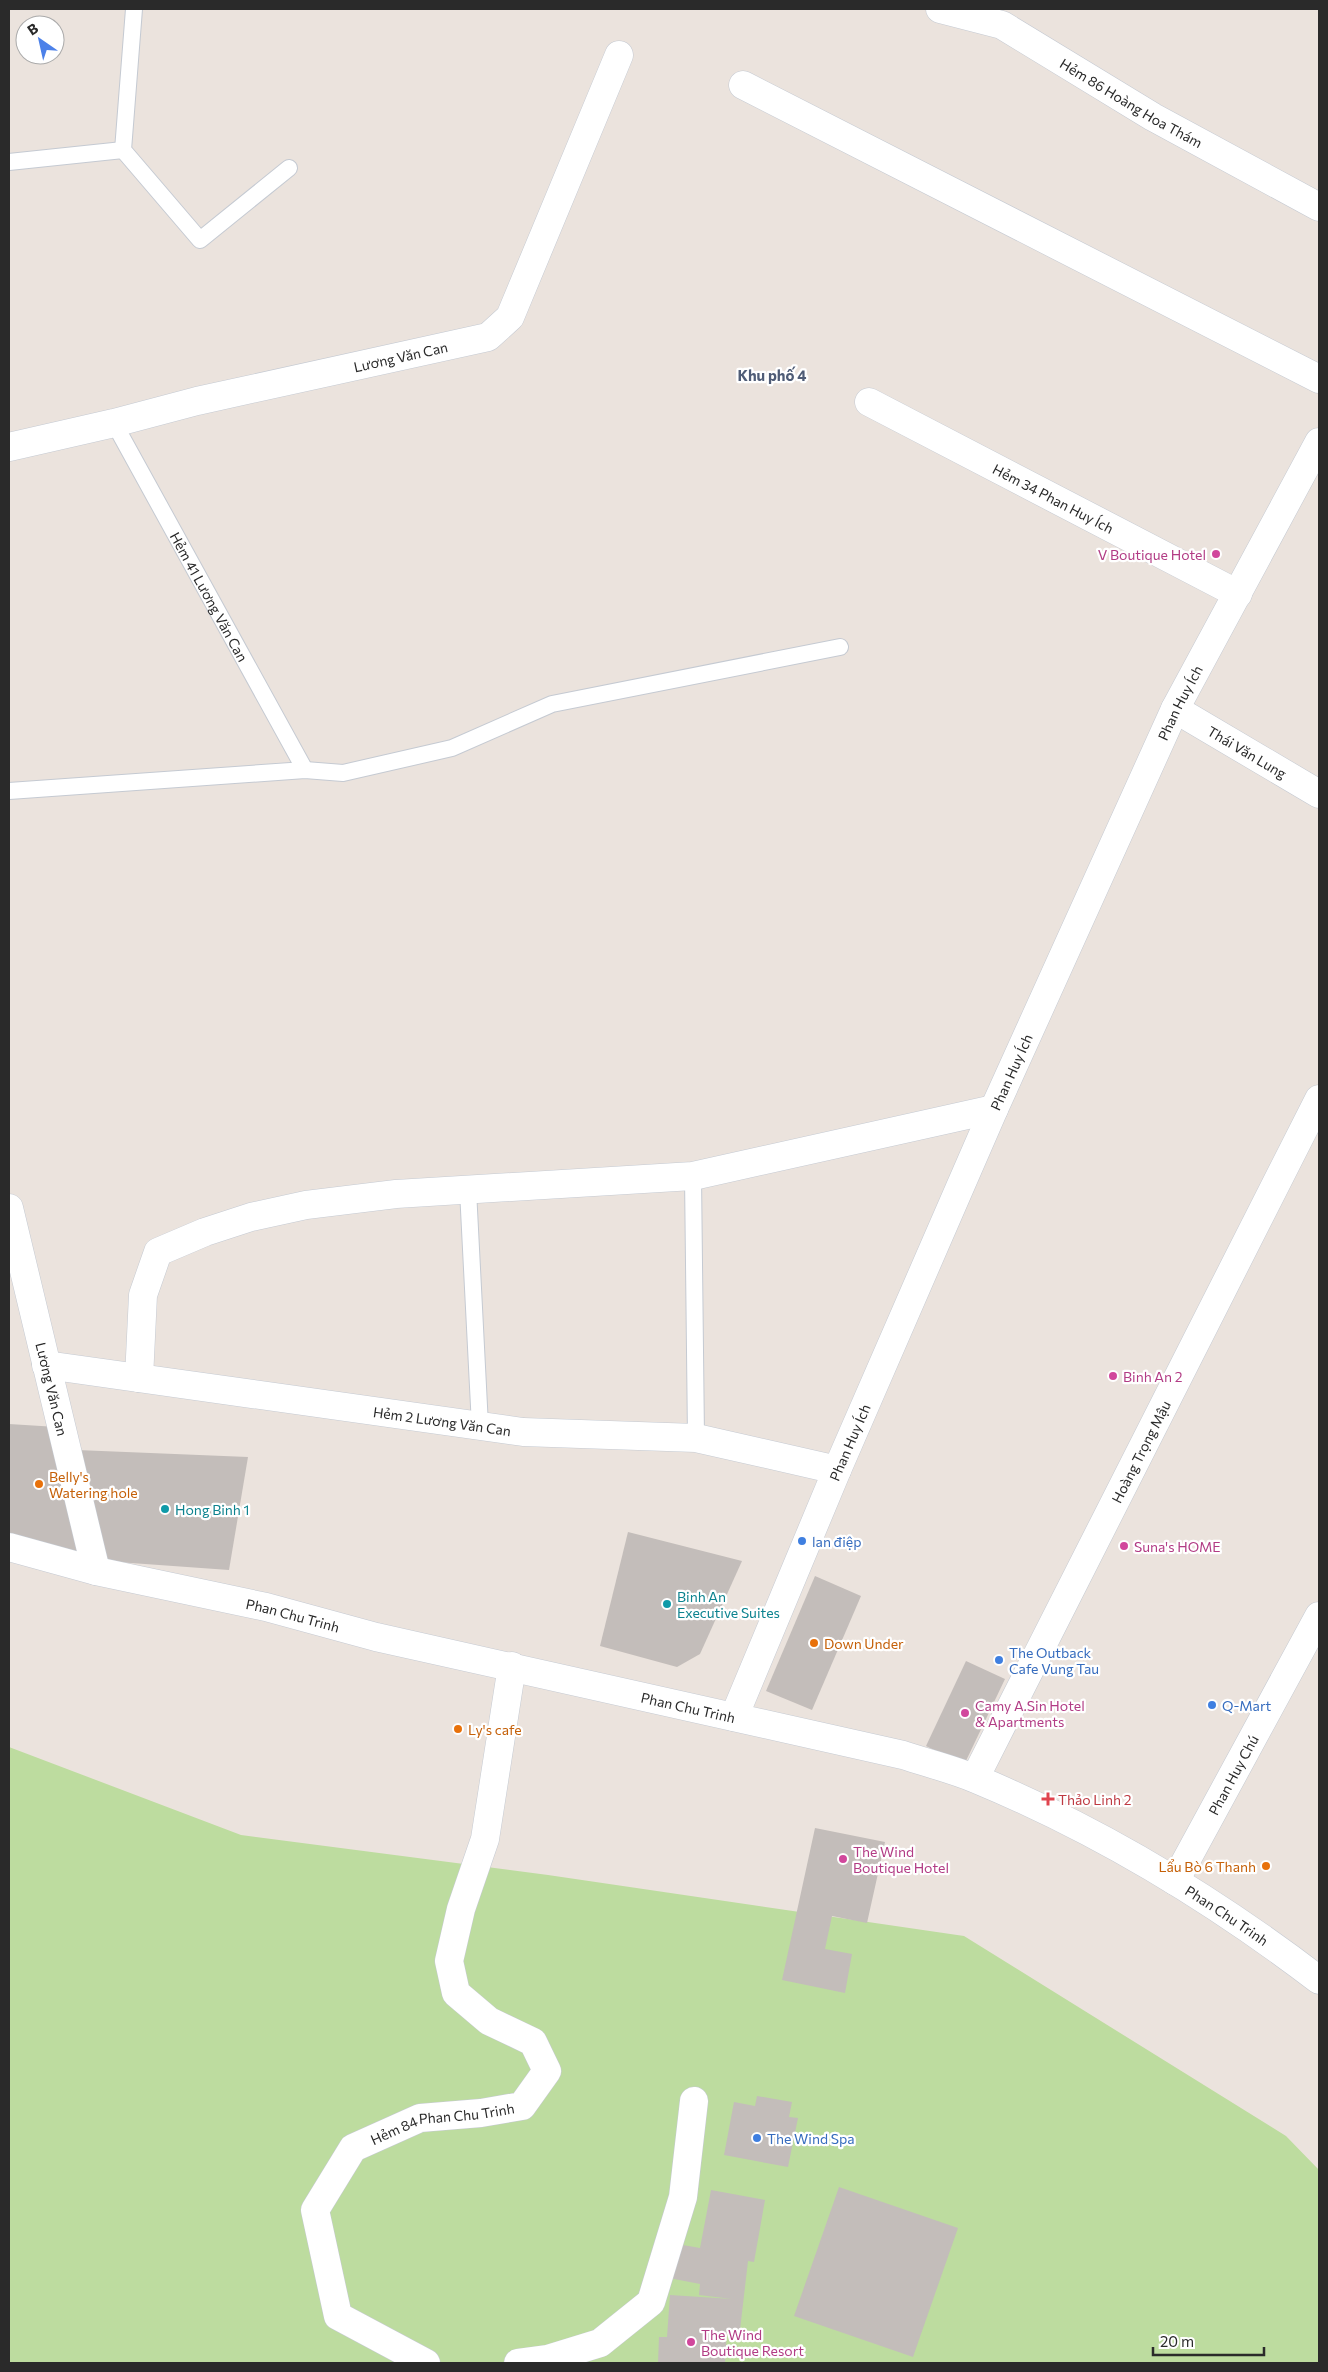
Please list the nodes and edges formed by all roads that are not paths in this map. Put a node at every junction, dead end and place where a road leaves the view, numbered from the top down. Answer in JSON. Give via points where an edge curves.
{"nodes":[{"id":1,"x":134,"y":9,"type":"edge"},
{"id":2,"x":940,"y":9,"type":"edge"},
{"id":3,"x":619,"y":55,"type":"dead end"},
{"id":4,"x":743,"y":85,"type":"dead end"},
{"id":5,"x":123,"y":150,"type":"junction"},
{"id":6,"x":9,"y":162,"type":"edge"},
{"id":7,"x":289,"y":168,"type":"dead end"},
{"id":8,"x":1319,"y":206,"type":"edge"},
{"id":9,"x":1319,"y":379,"type":"edge"},
{"id":10,"x":869,"y":402,"type":"dead end"},
{"id":11,"x":114,"y":423,"type":"junction"},
{"id":12,"x":1319,"y":442,"type":"edge"},
{"id":13,"x":9,"y":446,"type":"edge"},
{"id":14,"x":1238,"y":594,"type":"junction"},
{"id":15,"x":840,"y":647,"type":"dead end"},
{"id":16,"x":1175,"y":709,"type":"junction"},
{"id":17,"x":305,"y":770,"type":"junction"},
{"id":18,"x":9,"y":791,"type":"edge"},
{"id":19,"x":1319,"y":794,"type":"edge"},
{"id":20,"x":1319,"y":1099,"type":"edge"},
{"id":21,"x":994,"y":1110,"type":"junction"},
{"id":22,"x":693,"y":1176,"type":"junction"},
{"id":23,"x":468,"y":1190,"type":"junction"},
{"id":24,"x":9,"y":1208,"type":"edge"},
{"id":25,"x":46,"y":1365,"type":"junction"},
{"id":26,"x":139,"y":1378,"type":"junction"},
{"id":27,"x":480,"y":1426,"type":"junction"},
{"id":28,"x":696,"y":1438,"type":"junction"},
{"id":29,"x":837,"y":1470,"type":"junction"},
{"id":30,"x":9,"y":1547,"type":"edge"},
{"id":31,"x":96,"y":1571,"type":"junction"},
{"id":32,"x":1319,"y":1616,"type":"edge"},
{"id":33,"x":512,"y":1666,"type":"junction"},
{"id":34,"x":734,"y":1717,"type":"junction"},
{"id":35,"x":975,"y":1778,"type":"junction"},
{"id":36,"x":1175,"y":1881,"type":"junction"},
{"id":37,"x":1319,"y":1980,"type":"edge"},
{"id":38,"x":694,"y":2102,"type":"dead end"},
{"id":39,"x":426,"y":2363,"type":"edge"},
{"id":40,"x":518,"y":2363,"type":"edge"}],
"edges":[{"from":1,"to":5,"type":"lane"},
{"from":2,"to":8,"type":"street","name":"Hẻm 86 Hoàng Hoa Thám","via":[[1002,25],[1153,117]]},
{"from":3,"to":11,"type":"street","name":"Lương Văn Can","via":[[510,318],[488,337],[197,401]]},
{"from":4,"to":9,"type":"street"},
{"from":5,"to":6,"type":"lane"},
{"from":5,"to":7,"type":"lane","via":[[200,240]]},
{"from":10,"to":14,"type":"street","name":"Hẻm 34 Phan Huy Ích"},
{"from":11,"to":13,"type":"street","name":"Lương Văn Can"},
{"from":11,"to":17,"type":"lane","name":"Hẻm 41 Lương Văn Can"},
{"from":12,"to":14,"type":"street","name":"Phan Huy Ích"},
{"from":14,"to":16,"type":"street","name":"Phan Huy Ích"},
{"from":15,"to":17,"type":"lane","via":[[552,704],[452,748],[343,773]]},
{"from":16,"to":19,"type":"street","name":"Thái Văn Lung"},
{"from":16,"to":21,"type":"street","name":"Phan Huy Ích"},
{"from":17,"to":18,"type":"lane"},
{"from":20,"to":35,"type":"street","name":"Hoàng Trọng Mậu"},
{"from":21,"to":22,"type":"street"},
{"from":21,"to":29,"type":"street","name":"Phan Huy Ích"},
{"from":22,"to":23,"type":"street"},
{"from":22,"to":28,"type":"lane"},
{"from":23,"to":26,"type":"street","via":[[396,1194],[306,1205],[251,1217],[158,1252],[143,1295]]},
{"from":23,"to":27,"type":"lane"},
{"from":24,"to":25,"type":"street","name":"Lương Văn Can"},
{"from":25,"to":26,"type":"street","name":"Hẻm 2 Lương Văn Can"},
{"from":25,"to":31,"type":"street","name":"Lương Văn Can"},
{"from":26,"to":27,"type":"street","name":"Hẻm 2 Lương Văn Can"},
{"from":27,"to":28,"type":"street","name":"Hẻm 2 Lương Văn Can","via":[[523,1432]]},
{"from":28,"to":29,"type":"street","name":"Hẻm 2 Lương Văn Can"},
{"from":29,"to":34,"type":"street","name":"Phan Huy Ích"},
{"from":30,"to":31,"type":"street","name":"Phan Chu Trinh"},
{"from":31,"to":33,"type":"street","name":"Phan Chu Trinh","via":[[266,1607],[376,1637]]},
{"from":32,"to":36,"type":"street","name":"Phan Huy Chú"},
{"from":33,"to":34,"type":"street","name":"Phan Chu Trinh"},
{"from":33,"to":39,"type":"street","name":"Hẻm 84 Phan Chu Trinh","via":[[485,1839],[461,1910],[449,1961],[456,1993],[489,2021],[533,2042],[547,2071],[522,2106],[420,2118],[353,2148],[315,2210],[338,2316]]},
{"from":34,"to":35,"type":"street","name":"Phan Chu Trinh","via":[[903,1755]]},
{"from":35,"to":36,"type":"street","name":"Phan Chu Trinh","via":[[1088,1830]]},
{"from":36,"to":37,"type":"street","name":"Phan Chu Trinh","via":[[1270,1943]]},
{"from":38,"to":40,"type":"street","via":[[683,2197],[651,2302],[600,2343],[548,2360]]}]}
